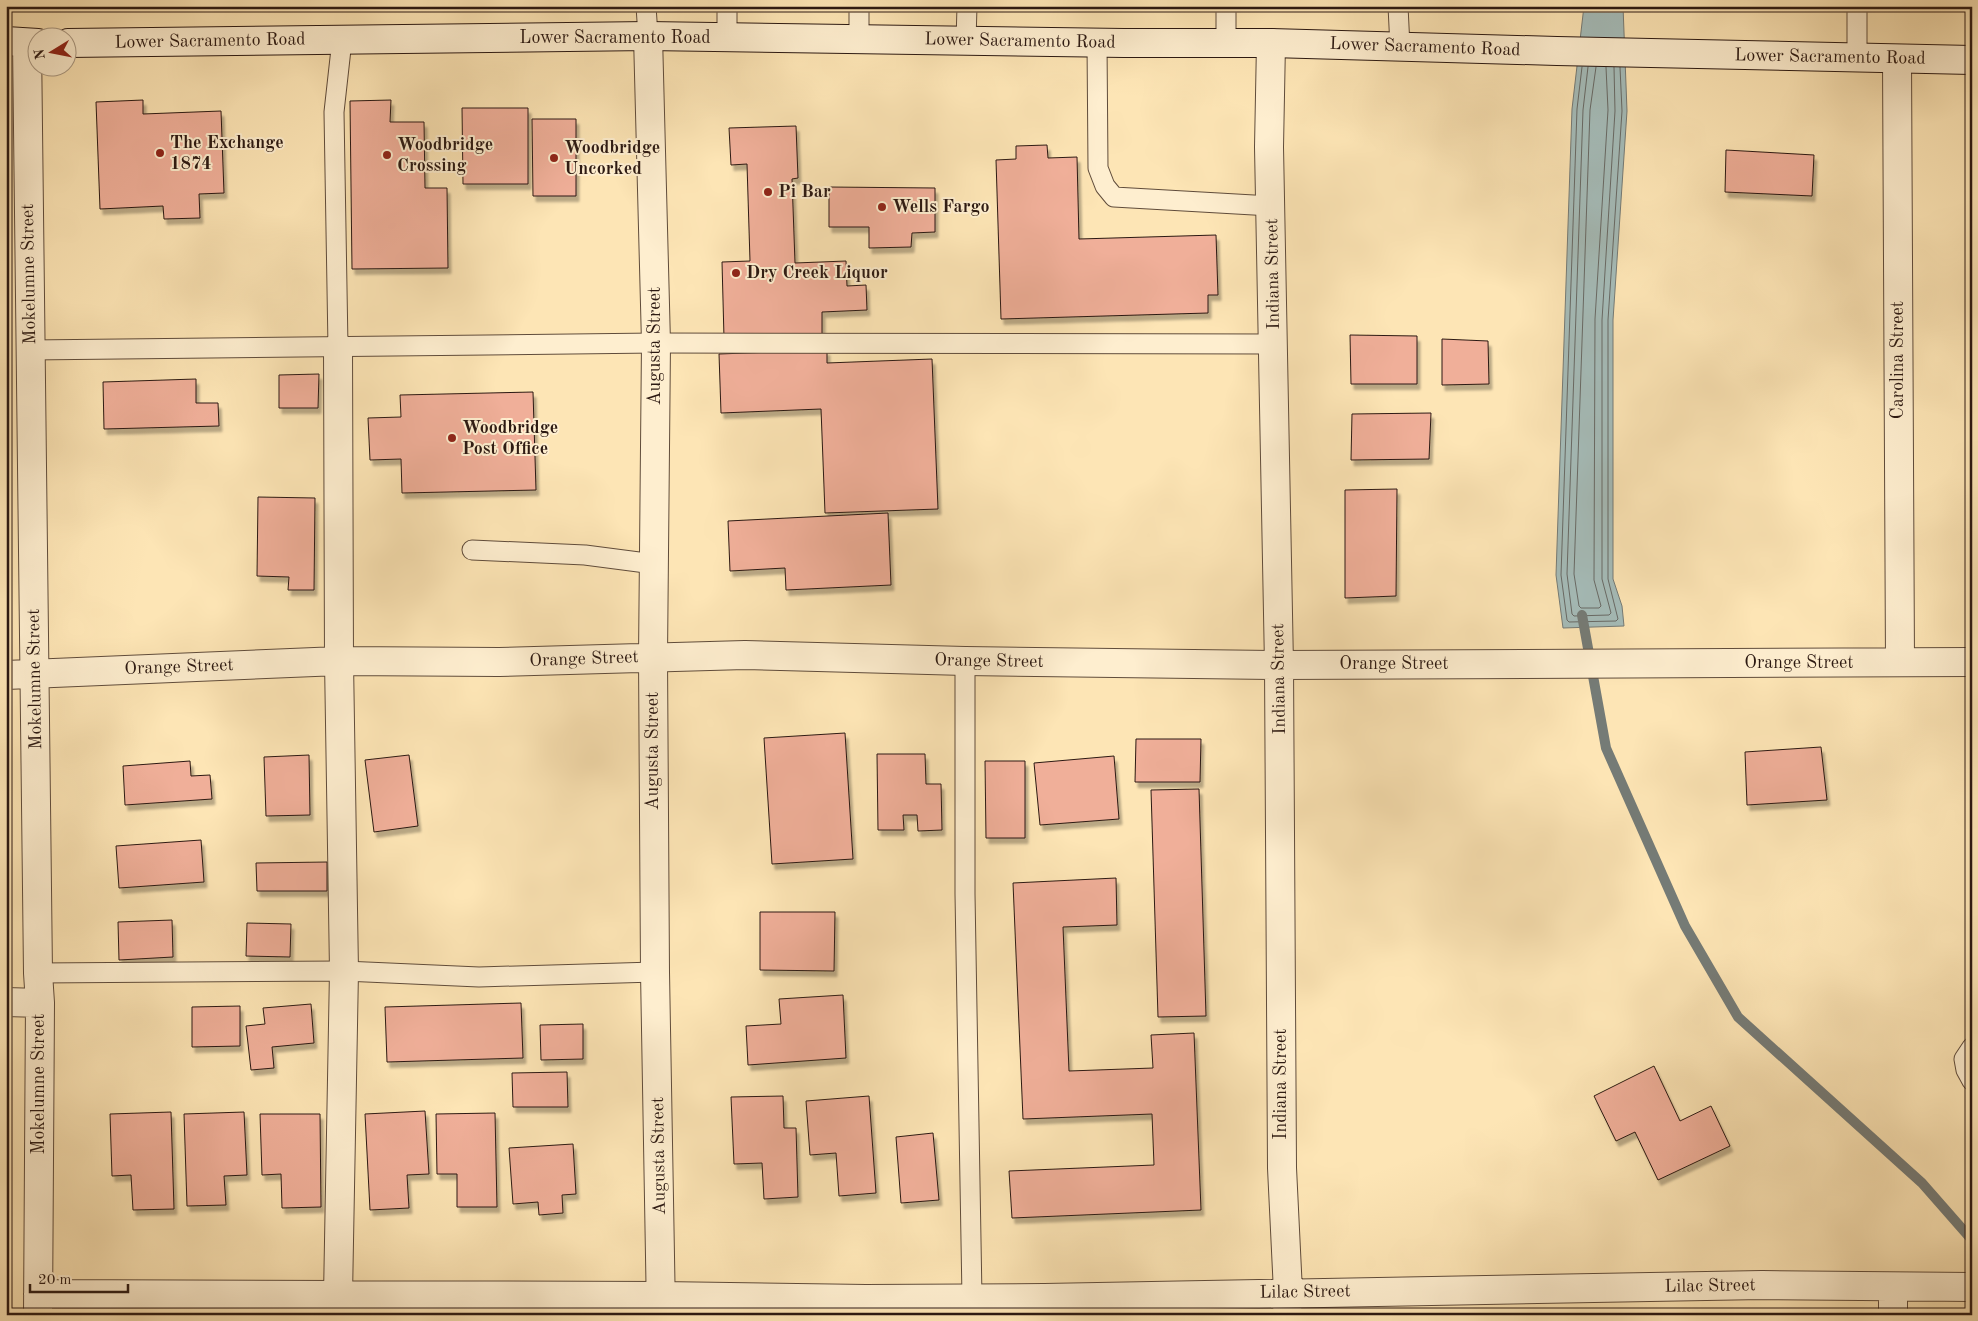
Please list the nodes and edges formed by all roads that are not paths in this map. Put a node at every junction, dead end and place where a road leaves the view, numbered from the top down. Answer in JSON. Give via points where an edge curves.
{"nodes":[{"id":1,"x":646,"y":6,"type":"edge"},
{"id":2,"x":727,"y":6,"type":"edge"},
{"id":3,"x":859,"y":6,"type":"edge"},
{"id":4,"x":967,"y":6,"type":"edge"},
{"id":5,"x":1226,"y":6,"type":"edge"},
{"id":6,"x":1398,"y":6,"type":"edge"},
{"id":7,"x":1857,"y":6,"type":"edge"},
{"id":8,"x":648,"y":36,"type":"junction"},
{"id":9,"x":727,"y":38,"type":"junction"},
{"id":10,"x":859,"y":39,"type":"junction"},
{"id":11,"x":342,"y":40,"type":"junction"},
{"id":12,"x":966,"y":41,"type":"junction"},
{"id":13,"x":24,"y":42,"type":"edge"},
{"id":14,"x":1098,"y":42,"type":"junction"},
{"id":15,"x":1226,"y":42,"type":"junction"},
{"id":16,"x":78,"y":43,"type":"edge"},
{"id":17,"x":1271,"y":43,"type":"junction"},
{"id":18,"x":1400,"y":47,"type":"junction"},
{"id":19,"x":1857,"y":58,"type":"junction"},
{"id":20,"x":1897,"y":58,"type":"junction"},
{"id":21,"x":1972,"y":60,"type":"edge"},
{"id":22,"x":1271,"y":206,"type":"junction"},
{"id":23,"x":656,"y":343,"type":"junction"},
{"id":24,"x":1274,"y":344,"type":"junction"},
{"id":25,"x":338,"y":347,"type":"junction"},
{"id":26,"x":30,"y":350,"type":"junction"},
{"id":27,"x":472,"y":550,"type":"dead end"},
{"id":28,"x":654,"y":564,"type":"junction"},
{"id":29,"x":653,"y":657,"type":"junction"},
{"id":30,"x":339,"y":661,"type":"junction"},
{"id":31,"x":965,"y":662,"type":"junction"},
{"id":32,"x":1900,"y":662,"type":"junction"},
{"id":33,"x":1972,"y":662,"type":"edge"},
{"id":34,"x":1279,"y":665,"type":"junction"},
{"id":35,"x":34,"y":673,"type":"junction"},
{"id":36,"x":6,"y":675,"type":"edge"},
{"id":37,"x":344,"y":971,"type":"junction"},
{"id":38,"x":655,"y":972,"type":"junction"},
{"id":39,"x":38,"y":973,"type":"junction"},
{"id":40,"x":6,"y":1002,"type":"edge"},
{"id":41,"x":40,"y":1003,"type":"junction"},
{"id":42,"x":1972,"y":1047,"type":"edge"},
{"id":43,"x":1972,"y":1081,"type":"edge"},
{"id":44,"x":1893,"y":1287,"type":"junction"},
{"id":45,"x":1972,"y":1287,"type":"edge"},
{"id":46,"x":972,"y":1298,"type":"junction"},
{"id":47,"x":38,"y":1304,"type":"edge"},
{"id":48,"x":1287,"y":1304,"type":"edge"},
{"id":49,"x":338,"y":1305,"type":"edge"},
{"id":50,"x":661,"y":1305,"type":"edge"},
{"id":51,"x":1044,"y":1306,"type":"edge"},
{"id":52,"x":1893,"y":1315,"type":"edge"}],
"edges":[{"from":1,"to":8,"type":"lane"},
{"from":2,"to":9,"type":"lane"},
{"from":3,"to":10,"type":"lane"},
{"from":4,"to":12,"type":"lane"},
{"from":5,"to":15,"type":"lane"},
{"from":6,"to":18,"type":"lane"},
{"from":7,"to":19,"type":"lane"},
{"from":8,"to":9,"type":"street","name":"Lower Sacramento Road"},
{"from":8,"to":11,"type":"street","name":"Lower Sacramento Road"},
{"from":8,"to":23,"type":"street","name":"Augusta Street"},
{"from":9,"to":10,"type":"street","name":"Lower Sacramento Road"},
{"from":10,"to":12,"type":"street","name":"Lower Sacramento Road"},
{"from":11,"to":16,"type":"street","name":"Lower Sacramento Road"},
{"from":11,"to":25,"type":"lane","via":[[334,112]]},
{"from":12,"to":14,"type":"street","name":"Lower Sacramento Road"},
{"from":13,"to":26,"type":"street","name":"Mokelumne Street"},
{"from":14,"to":15,"type":"street","name":"Lower Sacramento Road"},
{"from":14,"to":22,"type":"lane","via":[[1098,168],[1105,186],[1114,197]]},
{"from":15,"to":17,"type":"street","name":"Lower Sacramento Road"},
{"from":17,"to":18,"type":"street","name":"Lower Sacramento Road"},
{"from":17,"to":22,"type":"street","name":"Indiana Street"},
{"from":18,"to":19,"type":"street","name":"Lower Sacramento Road"},
{"from":19,"to":20,"type":"street","name":"Lower Sacramento Road"},
{"from":20,"to":21,"type":"street","name":"Lower Sacramento Road"},
{"from":20,"to":32,"type":"street","name":"Carolina Street"},
{"from":22,"to":24,"type":"street","name":"Indiana Street"},
{"from":23,"to":24,"type":"lane"},
{"from":23,"to":25,"type":"lane"},
{"from":23,"to":28,"type":"street","name":"Augusta Street"},
{"from":24,"to":34,"type":"street","name":"Indiana Street"},
{"from":25,"to":26,"type":"lane"},
{"from":25,"to":30,"type":"street"},
{"from":26,"to":35,"type":"street","name":"Mokelumne Street"},
{"from":27,"to":28,"type":"lane","via":[[584,555]]},
{"from":28,"to":29,"type":"street","name":"Augusta Street"},
{"from":29,"to":30,"type":"street","name":"Orange Street","via":[[500,662]]},
{"from":29,"to":31,"type":"street","name":"Orange Street","via":[[745,655]]},
{"from":29,"to":38,"type":"street","name":"Augusta Street"},
{"from":30,"to":35,"type":"street","name":"Orange Street"},
{"from":30,"to":37,"type":"street"},
{"from":31,"to":34,"type":"street","name":"Orange Street"},
{"from":31,"to":46,"type":"lane","via":[[965,894]]},
{"from":32,"to":33,"type":"street","name":"Orange Street"},
{"from":32,"to":34,"type":"street","name":"Orange Street"},
{"from":34,"to":48,"type":"street","name":"Indiana Street","via":[[1282,1168]]},
{"from":35,"to":36,"type":"street","name":"Orange Street"},
{"from":35,"to":39,"type":"street","name":"Mokelumne Street"},
{"from":37,"to":38,"type":"lane","via":[[478,976]]},
{"from":37,"to":39,"type":"lane"},
{"from":37,"to":49,"type":"street"},
{"from":38,"to":50,"type":"street","name":"Augusta Street"},
{"from":39,"to":41,"type":"street","name":"Mokelumne Street"},
{"from":40,"to":41,"type":"street"},
{"from":41,"to":47,"type":"street","name":"Mokelumne Street"},
{"from":42,"to":43,"type":"lane","via":[[1964,1059]]},
{"from":44,"to":45,"type":"street","name":"Lilac Street"},
{"from":44,"to":48,"type":"street","name":"Lilac Street","via":[[1762,1285]]},
{"from":44,"to":52,"type":"street"},
{"from":46,"to":50,"type":"street","name":"Lilac Street"},
{"from":46,"to":51,"type":"street","name":"Lilac Street"},
{"from":47,"to":49,"type":"street","name":"Lilac Street"},
{"from":48,"to":51,"type":"street","name":"Lilac Street"},
{"from":49,"to":50,"type":"street","name":"Lilac Street"}]}
